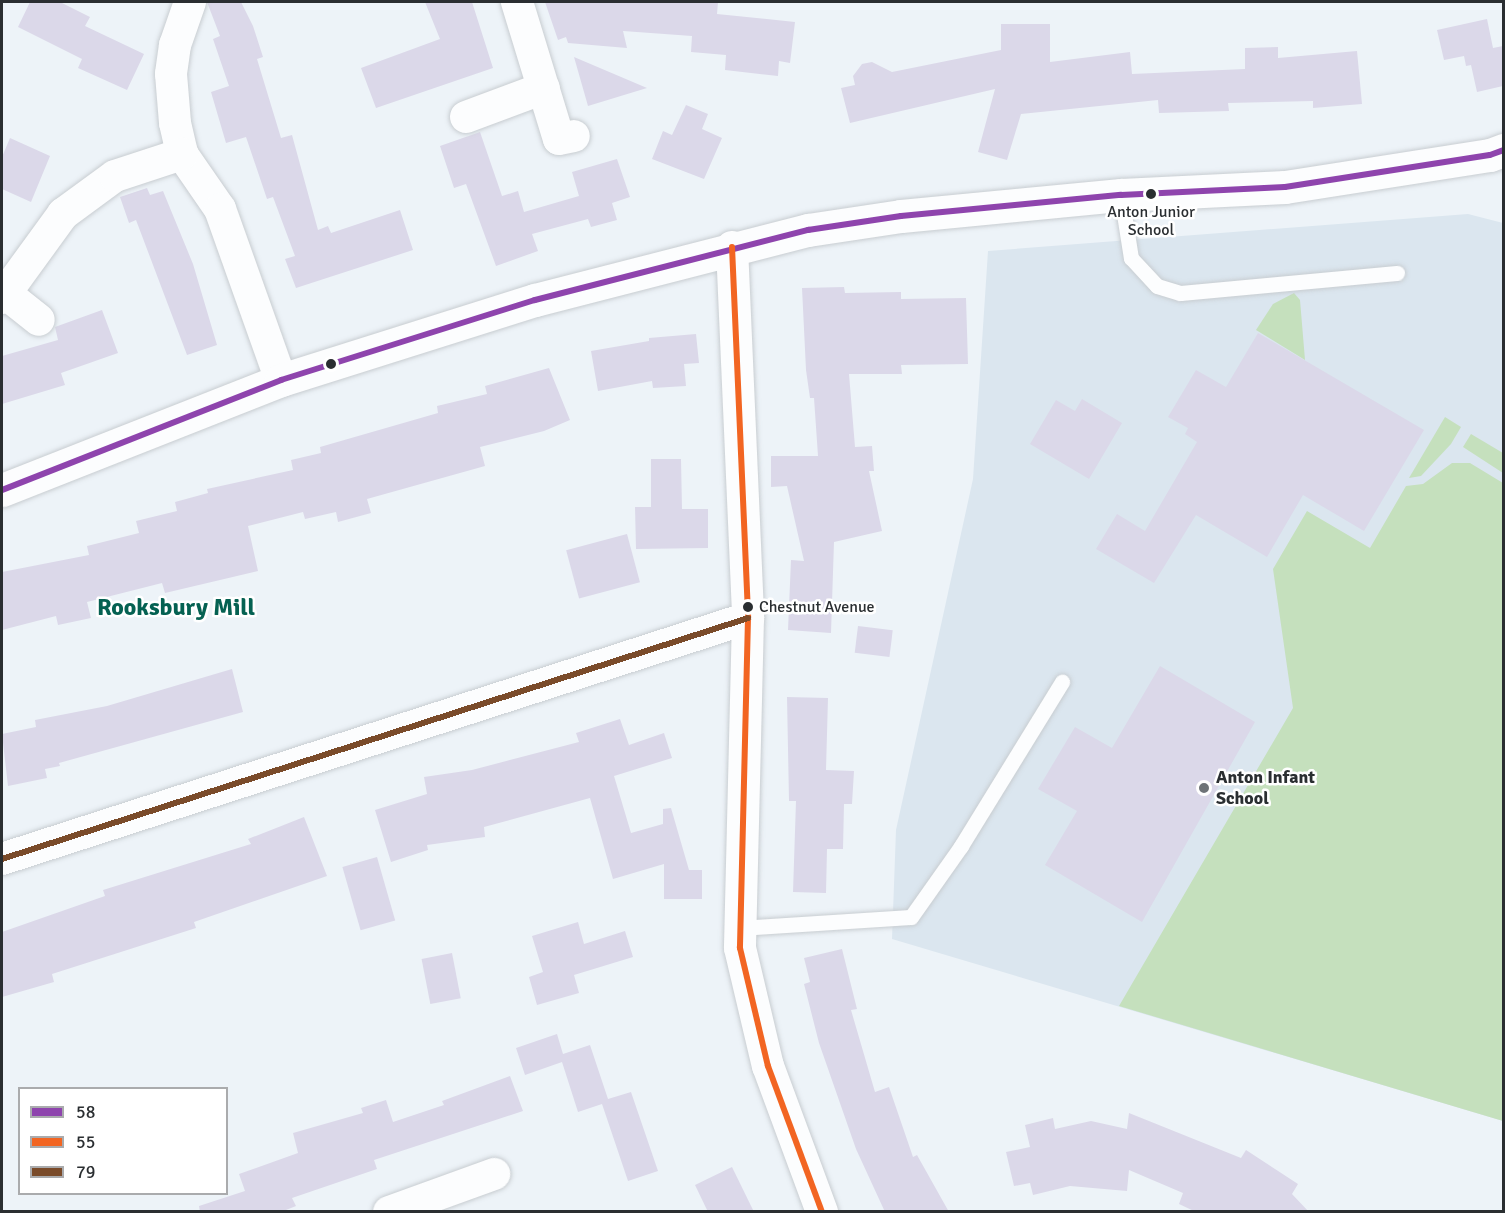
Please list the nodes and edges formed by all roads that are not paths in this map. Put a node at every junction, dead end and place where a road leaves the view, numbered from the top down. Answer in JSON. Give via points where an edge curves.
{"nodes":[{"id":1,"x":190,"y":2,"type":"edge"},
{"id":2,"x":517,"y":2,"type":"edge"},
{"id":3,"x":544,"y":88,"type":"junction"},
{"id":4,"x":466,"y":117,"type":"dead end"},
{"id":5,"x":574,"y":136,"type":"dead end"},
{"id":6,"x":1503,"y":150,"type":"edge"},
{"id":7,"x":182,"y":154,"type":"junction"},
{"id":8,"x":1121,"y":195,"type":"junction"},
{"id":9,"x":732,"y":247,"type":"junction"},
{"id":10,"x":1397,"y":273,"type":"dead end"},
{"id":11,"x":3,"y":296,"type":"edge"},
{"id":12,"x":39,"y":320,"type":"dead end"},
{"id":13,"x":281,"y":380,"type":"junction"},
{"id":14,"x":2,"y":490,"type":"edge"},
{"id":15,"x":748,"y":618,"type":"junction"},
{"id":16,"x":1062,"y":682,"type":"dead end"},
{"id":17,"x":2,"y":859,"type":"edge"},
{"id":18,"x":739,"y":928,"type":"junction"},
{"id":19,"x":494,"y":1174,"type":"dead end"},
{"id":20,"x":436,"y":1205,"type":"edge"},
{"id":21,"x":389,"y":1212,"type":"edge"},
{"id":22,"x":822,"y":1212,"type":"edge"}],
"edges":[{"from":1,"to":7,"type":"street","via":[[175,45],[171,74],[172,104]]},
{"from":2,"to":3,"type":"street"},
{"from":3,"to":4,"type":"street"},
{"from":3,"to":5,"type":"street","via":[[559,139]]},
{"from":6,"to":8,"type":"street","via":[[1285,187]]},
{"from":7,"to":11,"type":"street","via":[[115,176],[63,214]]},
{"from":7,"to":13,"type":"street","via":[[220,209],[243,232]]},
{"from":8,"to":9,"type":"street","via":[[901,216],[808,230]]},
{"from":8,"to":10,"type":"lane","via":[[1131,258],[1157,286],[1180,293]]},
{"from":9,"to":13,"type":"street","via":[[535,300]]},
{"from":9,"to":15,"type":"street"},
{"from":11,"to":12,"type":"street"},
{"from":13,"to":14,"type":"street"},
{"from":15,"to":17,"type":"street"},
{"from":15,"to":18,"type":"street"},
{"from":16,"to":18,"type":"lane","via":[[961,846],[910,917]]},
{"from":18,"to":22,"type":"street","via":[[768,1065]]},
{"from":19,"to":20,"type":"street"},
{"from":20,"to":21,"type":"street"}]}
